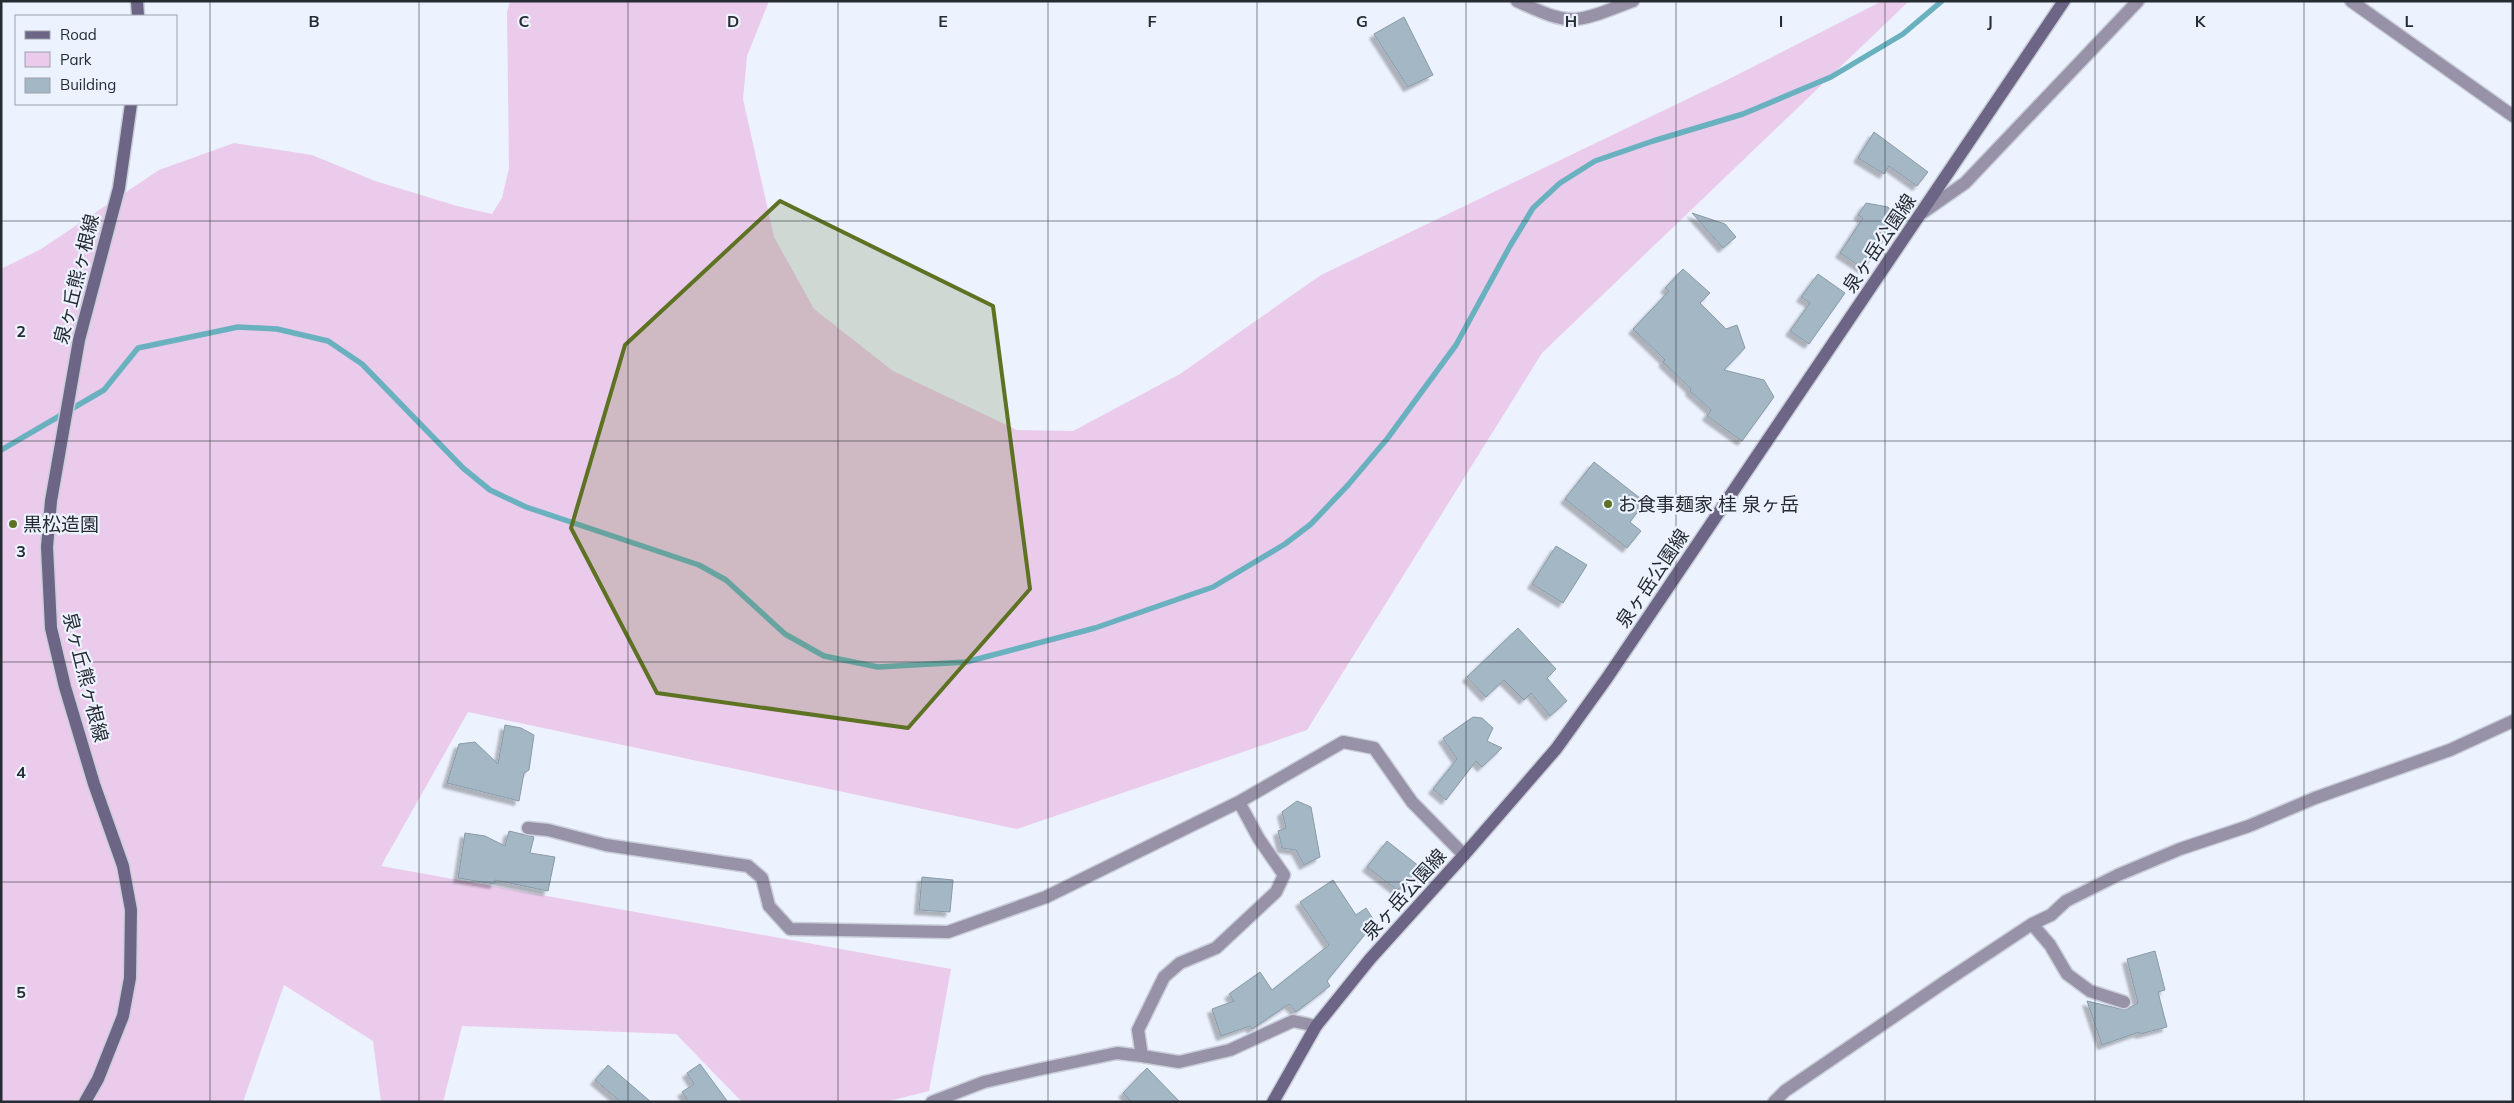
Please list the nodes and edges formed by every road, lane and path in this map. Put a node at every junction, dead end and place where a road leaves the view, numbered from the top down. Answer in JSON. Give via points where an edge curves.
{"nodes":[{"id":1,"x":137,"y":1,"type":"edge"},
{"id":2,"x":1517,"y":1,"type":"edge"},
{"id":3,"x":1633,"y":1,"type":"edge"},
{"id":4,"x":2064,"y":1,"type":"edge"},
{"id":5,"x":2138,"y":1,"type":"edge"},
{"id":6,"x":2352,"y":1,"type":"edge"},
{"id":7,"x":138,"y":15,"type":"edge"},
{"id":8,"x":131,"y":105,"type":"edge"},
{"id":9,"x":2513,"y":116,"type":"edge"},
{"id":10,"x":1922,"y":213,"type":"junction"},
{"id":11,"x":2513,"y":721,"type":"edge"},
{"id":12,"x":1239,"y":802,"type":"junction"},
{"id":13,"x":528,"y":828,"type":"dead end"},
{"id":14,"x":1464,"y":855,"type":"junction"},
{"id":15,"x":2032,"y":924,"type":"junction"},
{"id":16,"x":2124,"y":1002,"type":"dead end"},
{"id":17,"x":1316,"y":1026,"type":"junction"},
{"id":18,"x":1142,"y":1056,"type":"junction"},
{"id":19,"x":1788,"y":1097,"type":"edge"},
{"id":20,"x":85,"y":1102,"type":"edge"},
{"id":21,"x":932,"y":1102,"type":"edge"},
{"id":22,"x":1273,"y":1102,"type":"edge"},
{"id":23,"x":1774,"y":1102,"type":"edge"}],
"edges":[{"from":1,"to":7,"type":"main road"},
{"from":2,"to":3,"type":"street","via":[[1547,14],[1577,19]]},
{"from":4,"to":10,"type":"main road","name":"泉ヶ岳公園線"},
{"from":5,"to":10,"type":"street","via":[[1964,183]]},
{"from":6,"to":9,"type":"street"},
{"from":8,"to":20,"type":"main road","name":"泉ヶ丘熊ヶ根線","via":[[118,188],[79,340],[51,501],[47,547],[51,628],[86,758],[123,866],[131,910],[130,978],[123,1016],[98,1079]]},
{"from":10,"to":14,"type":"main road","name":"泉ヶ岳公園線","via":[[1601,686],[1556,749]]},
{"from":11,"to":15,"type":"street","via":[[2450,750],[2315,798],[2118,875],[2066,900],[2051,915]]},
{"from":12,"to":13,"type":"street","via":[[1046,897],[948,932],[790,929],[769,906],[762,878],[748,866],[606,845]]},
{"from":12,"to":14,"type":"street","via":[[1343,742],[1362,744],[1374,748],[1412,802]]},
{"from":12,"to":18,"type":"street","via":[[1284,875],[1276,892],[1216,948],[1180,962],[1164,977],[1138,1030]]},
{"from":14,"to":17,"type":"main road","name":"泉ヶ岳公園線","via":[[1370,959]]},
{"from":15,"to":16,"type":"street","via":[[2050,945],[2067,974],[2090,991]]},
{"from":15,"to":19,"type":"street"},
{"from":17,"to":18,"type":"street","via":[[1293,1021],[1230,1050],[1179,1062]]},
{"from":17,"to":22,"type":"main road","name":"泉ヶ岳公園線"},
{"from":18,"to":21,"type":"street","via":[[1117,1053],[1045,1068],[984,1082]]},
{"from":19,"to":23,"type":"street"}]}
